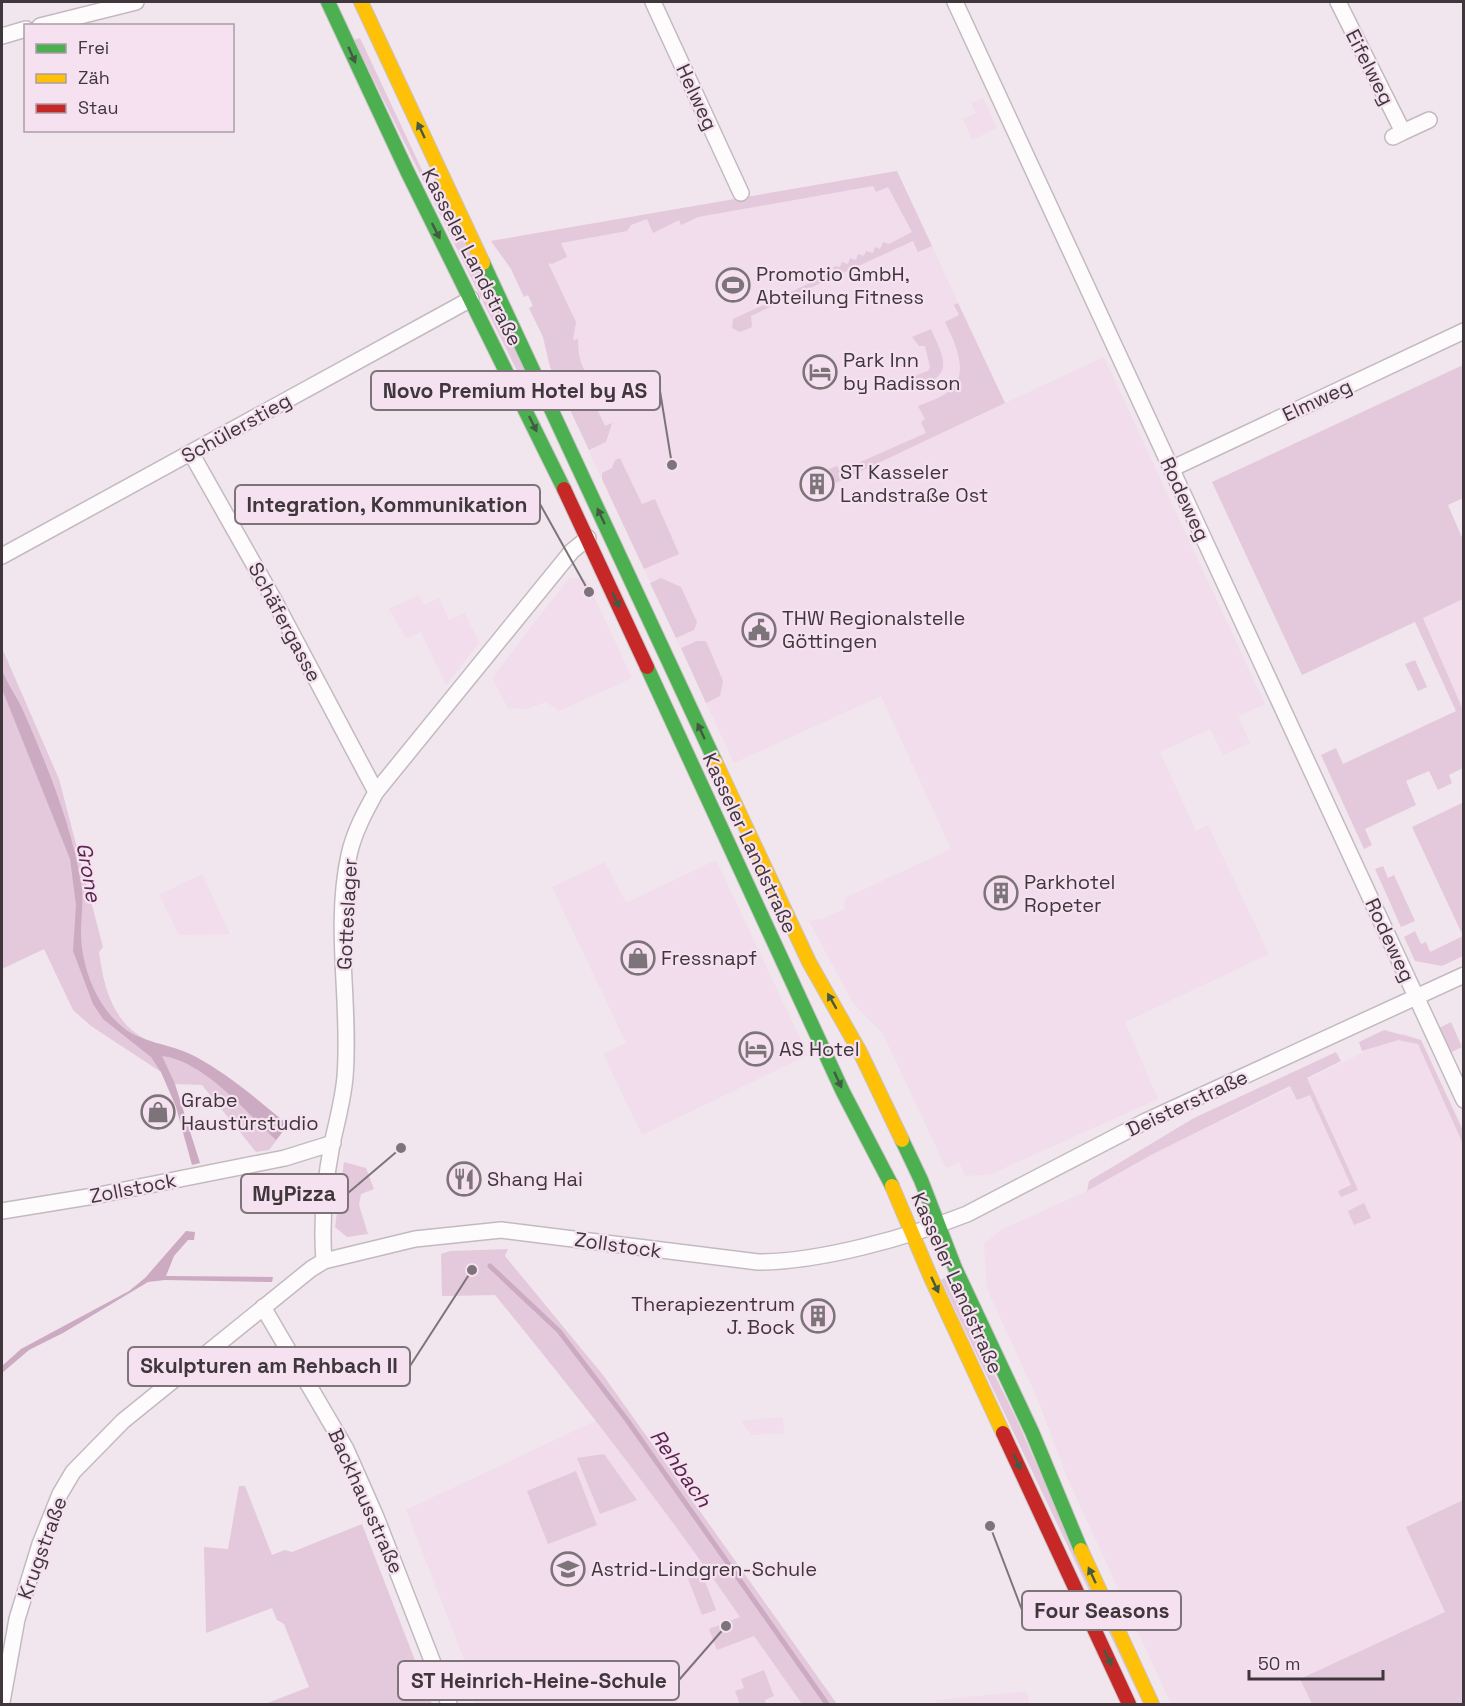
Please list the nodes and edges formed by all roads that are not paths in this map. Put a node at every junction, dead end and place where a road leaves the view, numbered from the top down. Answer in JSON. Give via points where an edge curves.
{"nodes":[{"id":1,"x":136,"y":2,"type":"edge"},
{"id":2,"x":328,"y":2,"type":"edge"},
{"id":3,"x":361,"y":2,"type":"edge"},
{"id":4,"x":653,"y":2,"type":"edge"},
{"id":5,"x":955,"y":2,"type":"edge"},
{"id":6,"x":1338,"y":2,"type":"edge"},
{"id":7,"x":48,"y":24,"type":"edge"},
{"id":8,"x":24,"y":30,"type":"edge"},
{"id":9,"x":2,"y":36,"type":"edge"},
{"id":10,"x":1429,"y":120,"type":"dead end"},
{"id":11,"x":741,"y":193,"type":"dead end"},
{"id":12,"x":471,"y":299,"type":"junction"},
{"id":13,"x":1464,"y":331,"type":"edge"},
{"id":14,"x":191,"y":453,"type":"junction"},
{"id":15,"x":1171,"y":469,"type":"junction"},
{"id":16,"x":588,"y":538,"type":"junction"},
{"id":17,"x":2,"y":556,"type":"edge"},
{"id":18,"x":376,"y":792,"type":"junction"},
{"id":19,"x":1464,"y":975,"type":"edge"},
{"id":20,"x":1416,"y":997,"type":"junction"},
{"id":21,"x":1464,"y":1100,"type":"edge"},
{"id":22,"x":333,"y":1143,"type":"junction"},
{"id":23,"x":2,"y":1211,"type":"edge"},
{"id":24,"x":939,"y":1225,"type":"junction"},
{"id":25,"x":912,"y":1231,"type":"junction"},
{"id":26,"x":324,"y":1262,"type":"junction"},
{"id":27,"x":263,"y":1307,"type":"junction"},
{"id":28,"x":2,"y":1702,"type":"edge"},
{"id":29,"x":449,"y":1704,"type":"edge"},
{"id":30,"x":1129,"y":1704,"type":"edge"},
{"id":31,"x":1152,"y":1704,"type":"edge"}],
"edges":[{"from":1,"to":7,"type":"street"},
{"from":2,"to":12,"type":"main road","name":"Kasseler Landstraße","one_way":true},
{"from":24,"to":3,"type":"main road","name":"Kasseler Landstraße","one_way":true,"via":[[860,1052],[809,962]]},
{"from":4,"to":11,"type":"street","name":"Helweg"},
{"from":5,"to":15,"type":"street","name":"Rodeweg"},
{"from":6,"to":10,"type":"street","name":"Eifelweg","via":[[1398,134]]},
{"from":8,"to":9,"type":"street"},
{"from":12,"to":14,"type":"street","name":"Schülerstieg"},
{"from":12,"to":16,"type":"main road","name":"Kasseler Landstraße","one_way":true},
{"from":13,"to":15,"type":"street","name":"Elmweg"},
{"from":14,"to":17,"type":"street","name":"Schülerstieg"},
{"from":14,"to":18,"type":"street","name":"Schäfergasse"},
{"from":15,"to":20,"type":"street","name":"Rodeweg"},
{"from":16,"to":18,"type":"street","name":"Gotteslager","via":[[572,551]]},
{"from":16,"to":25,"type":"main road","name":"Kasseler Landstraße","one_way":true,"via":[[843,1092],[896,1192]]},
{"from":18,"to":22,"type":"street","name":"Gotteslager","via":[[359,823],[349,855],[342,940],[345,1077]]},
{"from":19,"to":20,"type":"street","name":"Deisterstraße"},
{"from":20,"to":21,"type":"street","name":"Rodeweg"},
{"from":20,"to":24,"type":"street","name":"Deisterstraße","via":[[1146,1121]]},
{"from":22,"to":23,"type":"street","name":"Zollstock","via":[[285,1158]]},
{"from":22,"to":26,"type":"street","name":"Gotteslager","via":[[322,1239]]},
{"from":24,"to":25,"type":"street","name":"Deisterstraße"},
{"from":31,"to":24,"type":"main road","name":"Kasseler Landstraße","one_way":true},
{"from":25,"to":26,"type":"street","name":"Zollstock","via":[[773,1262],[726,1260],[501,1230],[432,1236]]},
{"from":25,"to":30,"type":"main road","name":"Kasseler Landstraße","one_way":true},
{"from":26,"to":27,"type":"street","name":"Krugstraße"},
{"from":27,"to":28,"type":"street","name":"Krugstraße","via":[[123,1421],[73,1472],[40,1544],[17,1619]]},
{"from":27,"to":29,"type":"street","name":"Backhausstraße","via":[[346,1449]]}]}
